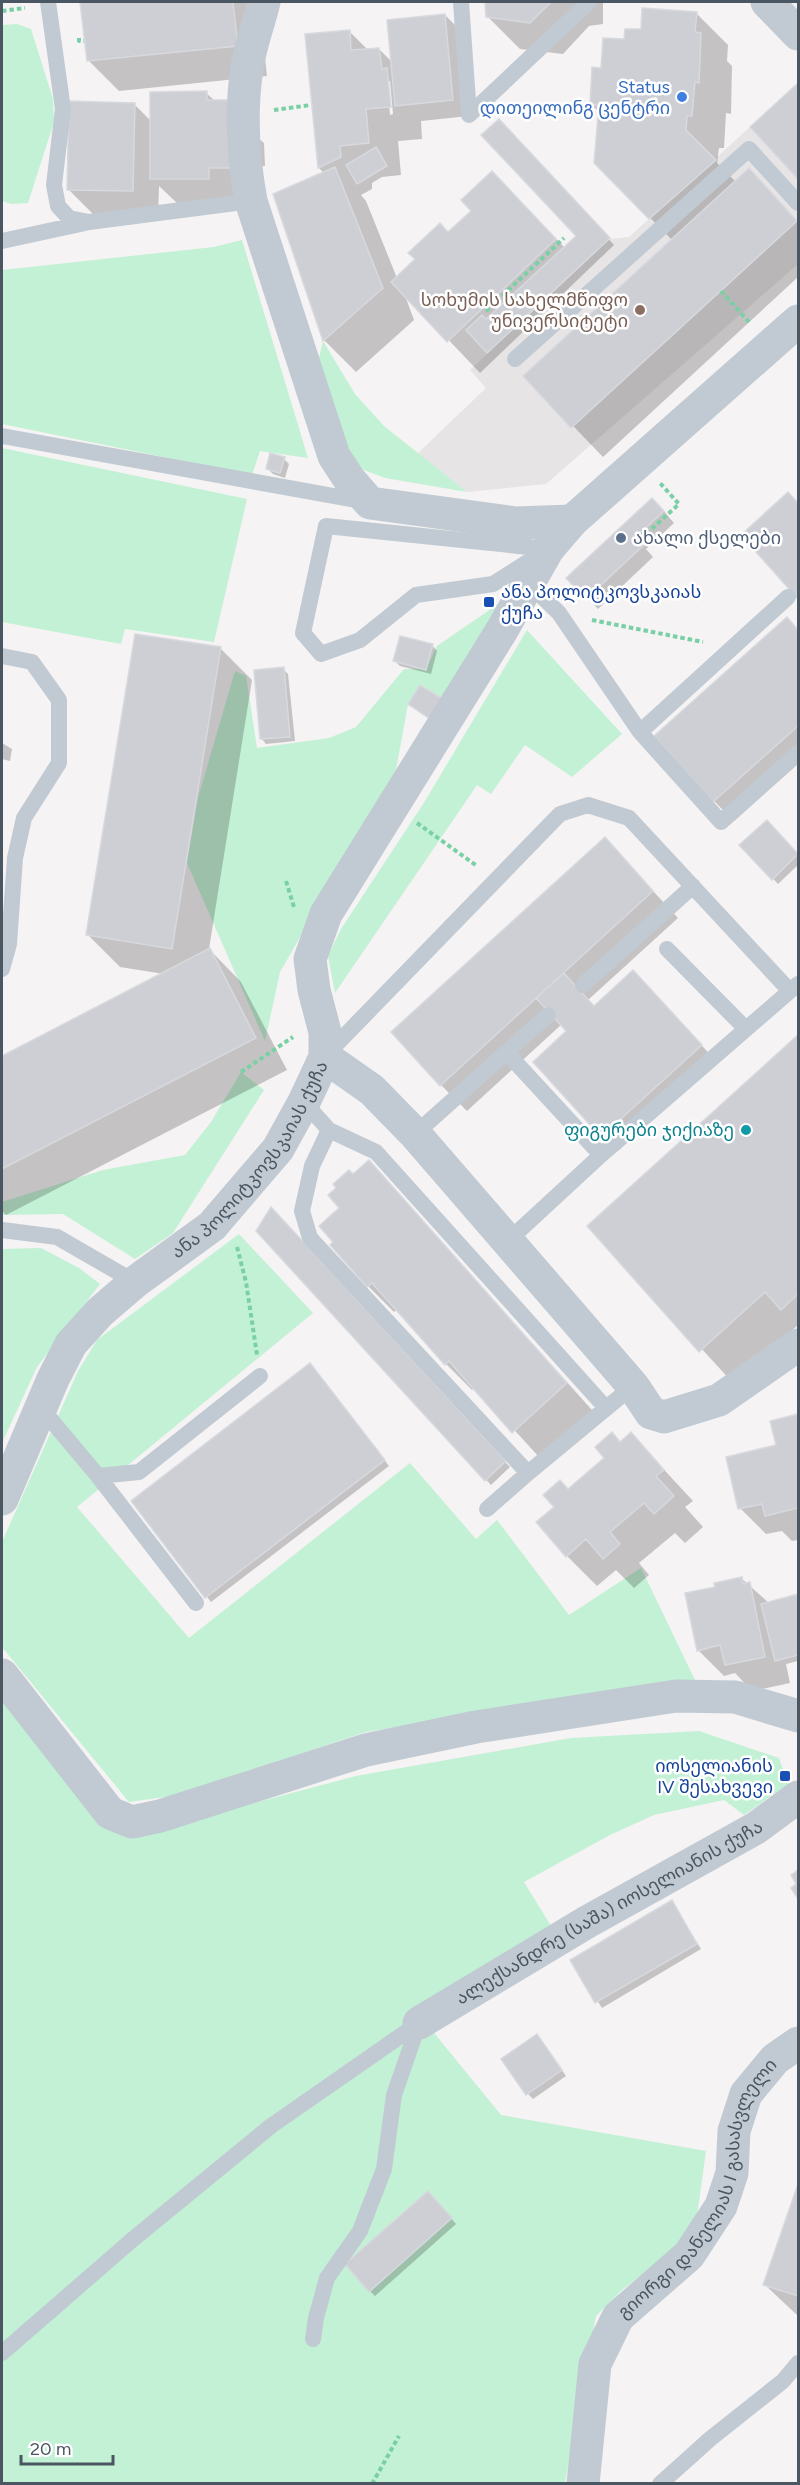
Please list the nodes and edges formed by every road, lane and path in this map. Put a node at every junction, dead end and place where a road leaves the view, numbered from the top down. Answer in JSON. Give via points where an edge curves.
{"nodes":[{"id":1,"x":48,"y":2,"type":"edge"},
{"id":2,"x":461,"y":2,"type":"edge"},
{"id":3,"x":589,"y":2,"type":"edge"},
{"id":4,"x":259,"y":7,"type":"edge"},
{"id":5,"x":312,"y":105,"type":"dead end"},
{"id":6,"x":276,"y":110,"type":"dead end"},
{"id":7,"x":251,"y":201,"type":"junction"},
{"id":8,"x":798,"y":203,"type":"edge"},
{"id":9,"x":89,"y":222,"type":"junction"},
{"id":10,"x":564,"y":238,"type":"dead end"},
{"id":11,"x":2,"y":241,"type":"edge"},
{"id":12,"x":721,"y":291,"type":"dead end"},
{"id":13,"x":486,"y":311,"type":"dead end"},
{"id":14,"x":798,"y":321,"type":"edge"},
{"id":15,"x":750,"y":323,"type":"dead end"},
{"id":16,"x":515,"y":359,"type":"dead end"},
{"id":17,"x":2,"y":436,"type":"edge"},
{"id":18,"x":659,"y":483,"type":"dead end"},
{"id":19,"x":370,"y":503,"type":"junction"},
{"id":20,"x":572,"y":521,"type":"junction"},
{"id":21,"x":641,"y":533,"type":"dead end"},
{"id":22,"x":548,"y":549,"type":"junction"},
{"id":23,"x":528,"y":583,"type":"junction"},
{"id":24,"x":788,"y":597,"type":"dead end"},
{"id":25,"x":559,"y":613,"type":"junction"},
{"id":26,"x":733,"y":648,"type":"junction"},
{"id":27,"x":2,"y":656,"type":"edge"},
{"id":28,"x":640,"y":732,"type":"junction"},
{"id":29,"x":798,"y":753,"type":"edge"},
{"id":30,"x":440,"y":839,"type":"dead end"},
{"id":31,"x":495,"y":880,"type":"junction"},
{"id":32,"x":286,"y":881,"type":"dead end"},
{"id":33,"x":693,"y":886,"type":"junction"},
{"id":34,"x":295,"y":912,"type":"dead end"},
{"id":35,"x":667,"y":949,"type":"dead end"},
{"id":36,"x":2,"y":969,"type":"edge"},
{"id":37,"x":583,"y":985,"type":"dead end"},
{"id":38,"x":794,"y":987,"type":"edge"},
{"id":39,"x":548,"y":1016,"type":"dead end"},
{"id":40,"x":321,"y":1019,"type":"junction"},
{"id":41,"x":745,"y":1028,"type":"junction"},
{"id":42,"x":507,"y":1052,"type":"junction"},
{"id":43,"x":325,"y":1057,"type":"junction"},
{"id":44,"x":241,"y":1072,"type":"dead end"},
{"id":45,"x":304,"y":1102,"type":"junction"},
{"id":46,"x":329,"y":1130,"type":"junction"},
{"id":47,"x":415,"y":1134,"type":"junction"},
{"id":48,"x":601,"y":1155,"type":"junction"},
{"id":49,"x":227,"y":1209,"type":"junction"},
{"id":50,"x":2,"y":1230,"type":"edge"},
{"id":51,"x":508,"y":1241,"type":"junction"},
{"id":52,"x":135,"y":1282,"type":"junction"},
{"id":53,"x":798,"y":1345,"type":"edge"},
{"id":54,"x":260,"y":1376,"type":"joint"},
{"id":55,"x":633,"y":1386,"type":"junction"},
{"id":56,"x":41,"y":1408,"type":"junction"},
{"id":57,"x":606,"y":1408,"type":"junction"},
{"id":58,"x":528,"y":1473,"type":"junction"},
{"id":59,"x":99,"y":1476,"type":"junction"},
{"id":60,"x":2,"y":1499,"type":"edge"},
{"id":61,"x":487,"y":1509,"type":"dead end"},
{"id":62,"x":196,"y":1603,"type":"dead end"},
{"id":63,"x":2,"y":1675,"type":"edge"},
{"id":64,"x":798,"y":1716,"type":"edge"},
{"id":65,"x":798,"y":1797,"type":"edge"},
{"id":66,"x":419,"y":2024,"type":"junction"},
{"id":67,"x":798,"y":2043,"type":"edge"},
{"id":68,"x":313,"y":2339,"type":"dead end"},
{"id":69,"x":2,"y":2353,"type":"edge"},
{"id":70,"x":798,"y":2363,"type":"edge"},
{"id":71,"x":399,"y":2436,"type":"dead end"},
{"id":72,"x":372,"y":2484,"type":"edge"},
{"id":73,"x":583,"y":2484,"type":"edge"},
{"id":74,"x":660,"y":2484,"type":"edge"}],
"edges":[{"from":1,"to":9,"type":"lane","via":[[63,109],[54,185],[58,206],[69,218]]},
{"from":2,"to":3,"type":"lane","via":[[469,115]]},
{"from":4,"to":7,"type":"street","via":[[243,113],[244,162]]},
{"from":5,"to":6,"type":"path"},
{"from":7,"to":9,"type":"lane"},
{"from":7,"to":19,"type":"street","via":[[334,456]]},
{"from":8,"to":16,"type":"lane","via":[[749,149]]},
{"from":9,"to":11,"type":"lane"},
{"from":10,"to":13,"type":"path"},
{"from":12,"to":15,"type":"path"},
{"from":14,"to":20,"type":"street","name":"ანა პოლიტკოვსკაიას ქუჩა"},
{"from":17,"to":19,"type":"lane"},
{"from":18,"to":21,"type":"path","via":[[679,504],[644,536]]},
{"from":19,"to":20,"type":"street","via":[[516,523]]},
{"from":20,"to":22,"type":"street","name":"ანა პოლიტკოვსკაიას ქუჩა"},
{"from":22,"to":22,"type":"lane","via":[[326,526],[303,633],[321,654],[360,640],[416,595],[493,584]]},
{"from":22,"to":23,"type":"street","name":"ანა პოლიტკოვსკაიას ქუჩა"},
{"from":23,"to":25,"type":"lane"},
{"from":23,"to":40,"type":"street","name":"ანა პოლიტკოვსკაიას ქუჩა","via":[[326,914],[310,959]]},
{"from":24,"to":26,"type":"lane"},
{"from":25,"to":26,"type":"path"},
{"from":25,"to":28,"type":"lane"},
{"from":26,"to":28,"type":"lane"},
{"from":27,"to":36,"type":"lane","via":[[32,662],[59,700],[59,763],[24,818],[15,858],[9,944]]},
{"from":28,"to":29,"type":"lane","via":[[721,822]]},
{"from":30,"to":31,"type":"path"},
{"from":31,"to":33,"type":"lane","via":[[560,814],[588,805],[629,818]]},
{"from":31,"to":43,"type":"lane"},
{"from":32,"to":34,"type":"path"},
{"from":33,"to":37,"type":"lane"},
{"from":33,"to":38,"type":"lane"},
{"from":35,"to":41,"type":"lane"},
{"from":38,"to":41,"type":"lane"},
{"from":39,"to":42,"type":"lane"},
{"from":40,"to":43,"type":"street","name":"ანა პოლიტკოვსკაიას ქუჩა"},
{"from":40,"to":44,"type":"path"},
{"from":41,"to":48,"type":"lane"},
{"from":42,"to":47,"type":"lane"},
{"from":42,"to":48,"type":"lane"},
{"from":43,"to":45,"type":"street","name":"ანა პოლიტკოვსკაიას ქუჩა"},
{"from":43,"to":47,"type":"street","via":[[372,1090]]},
{"from":45,"to":46,"type":"lane"},
{"from":45,"to":49,"type":"street","name":"ანა პოლიტკოვსკაიას ქუჩა","via":[[278,1149]]},
{"from":46,"to":57,"type":"lane","via":[[376,1152]]},
{"from":46,"to":58,"type":"lane","via":[[312,1166],[302,1211],[310,1238]]},
{"from":47,"to":51,"type":"street"},
{"from":48,"to":51,"type":"lane"},
{"from":49,"to":52,"type":"street","name":"ანა პოლიტკოვსკაიას ქუჩა","via":[[212,1226]]},
{"from":49,"to":54,"type":"path","via":[[246,1282]]},
{"from":50,"to":52,"type":"lane","via":[[57,1237]]},
{"from":51,"to":55,"type":"street"},
{"from":52,"to":56,"type":"street","name":"ანა პოლიტკოვსკაიას ქუჩა","via":[[71,1344]]},
{"from":53,"to":55,"type":"street","via":[[719,1400],[664,1417],[651,1413]]},
{"from":54,"to":59,"type":"lane","via":[[139,1472]]},
{"from":55,"to":57,"type":"lane"},
{"from":56,"to":59,"type":"lane"},
{"from":56,"to":60,"type":"street","name":"ანა პოლიტკოვსკაიას ქუჩა"},
{"from":57,"to":58,"type":"lane"},
{"from":58,"to":61,"type":"lane"},
{"from":59,"to":62,"type":"lane"},
{"from":63,"to":64,"type":"street","via":[[110,1813],[132,1822],[366,1750],[477,1727],[676,1696],[735,1697]]},
{"from":65,"to":66,"type":"street","name":"ალექსანდრე (საშა) იოსელიანის ქუჩა","via":[[756,1828],[587,1922]]},
{"from":66,"to":68,"type":"lane","via":[[394,2095],[384,2169],[360,2231],[327,2278]]},
{"from":66,"to":69,"type":"lane","via":[[271,2126]]},
{"from":67,"to":73,"type":"street","name":"გიორგი დანელიას I გასასვლელი","via":[[775,2059],[746,2094],[734,2131],[732,2173],[720,2206],[688,2255],[618,2317],[595,2364]]},
{"from":70,"to":74,"type":"lane","via":[[783,2381]]},
{"from":71,"to":72,"type":"path"}]}
